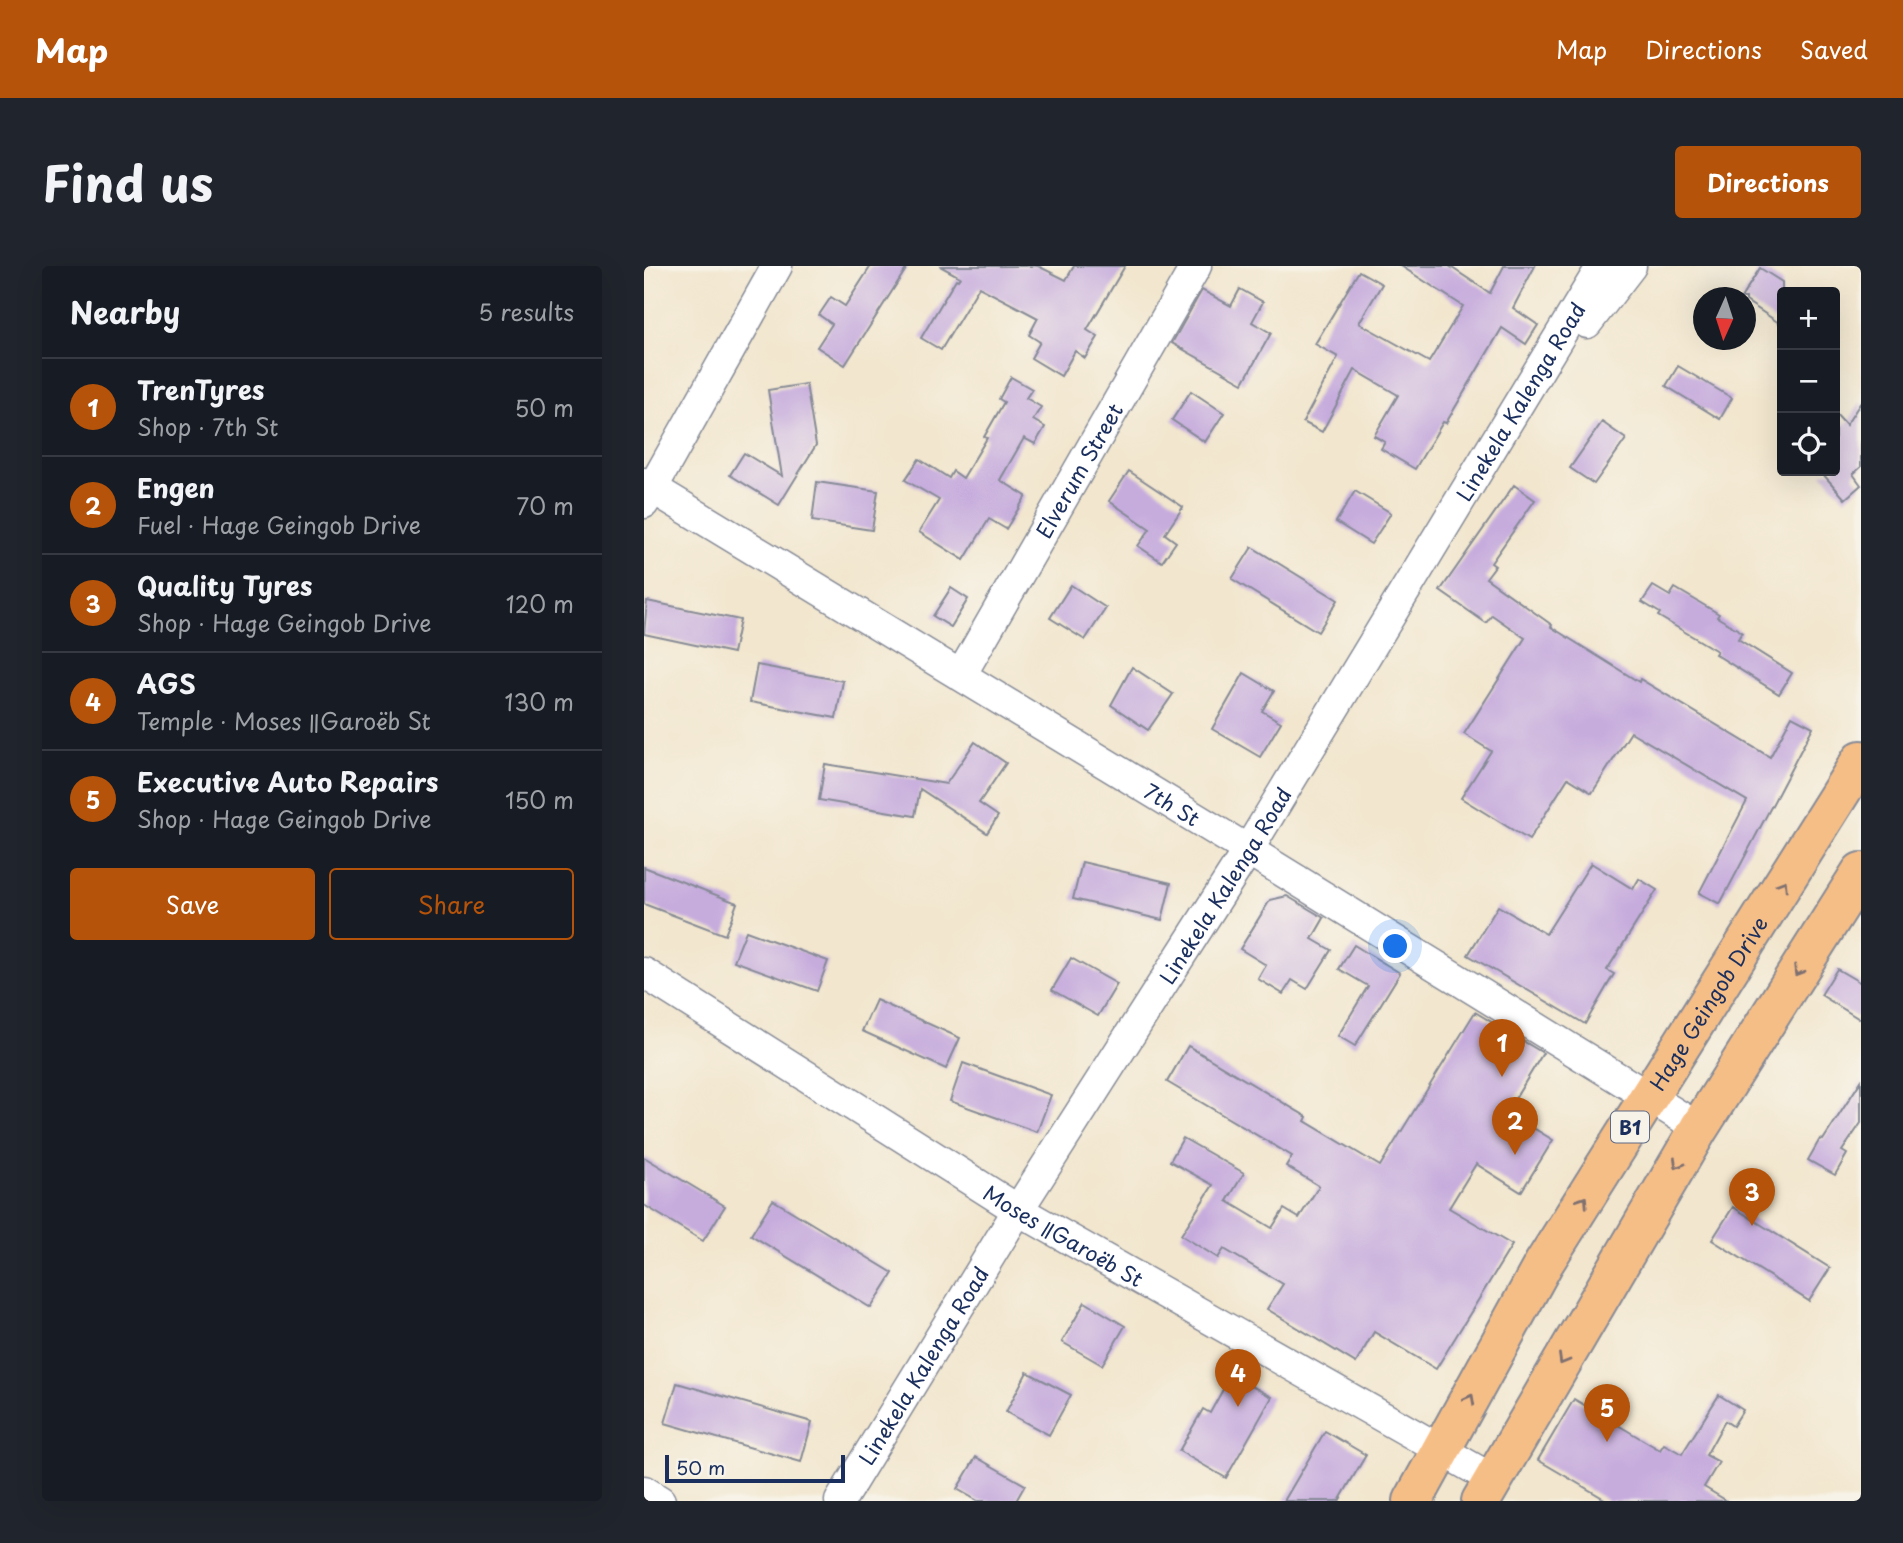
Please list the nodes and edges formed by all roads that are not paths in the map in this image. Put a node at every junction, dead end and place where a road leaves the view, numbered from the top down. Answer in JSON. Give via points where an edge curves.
{"nodes":[{"id":1,"x":777,"y":266,"type":"edge"},
{"id":2,"x":1196,"y":266,"type":"edge"},
{"id":3,"x":1602,"y":266,"type":"edge"},
{"id":4,"x":1631,"y":266,"type":"edge"},
{"id":5,"x":1494,"y":442,"type":"junction"},
{"id":6,"x":647,"y":492,"type":"edge"},
{"id":7,"x":961,"y":675,"type":"junction"},
{"id":8,"x":1861,"y":760,"type":"edge"},
{"id":9,"x":1248,"y":850,"type":"junction"},
{"id":10,"x":1861,"y":872,"type":"edge"},
{"id":11,"x":644,"y":973,"type":"edge"},
{"id":12,"x":1648,"y":1098,"type":"junction"},
{"id":13,"x":1699,"y":1128,"type":"junction"},
{"id":14,"x":1018,"y":1210,"type":"junction"},
{"id":15,"x":1443,"y":1450,"type":"junction"},
{"id":16,"x":644,"y":1491,"type":"edge"},
{"id":17,"x":1487,"y":1491,"type":"edge"},
{"id":18,"x":660,"y":1501,"type":"edge"},
{"id":19,"x":840,"y":1501,"type":"edge"},
{"id":20,"x":1413,"y":1501,"type":"edge"}],
"edges":[{"from":1,"to":6,"type":"street"},
{"from":2,"to":7,"type":"street","name":"Elverum Street"},
{"from":3,"to":5,"type":"street","name":"Linekela Kalenga Road"},
{"from":4,"to":5,"type":"street"},
{"from":5,"to":9,"type":"street","name":"Linekela Kalenga Road"},
{"from":6,"to":7,"type":"street","name":"7th St"},
{"from":7,"to":9,"type":"street","name":"7th St"},
{"from":12,"to":8,"type":"highway","name":"Hage Geingob Drive","number":"B1","one_way":true},
{"from":9,"to":12,"type":"street","name":"7th St"},
{"from":9,"to":14,"type":"street","name":"Linekela Kalenga Road"},
{"from":10,"to":13,"type":"highway","one_way":true},
{"from":11,"to":14,"type":"street","name":"Moses ǁGaroëb St"},
{"from":12,"to":13,"type":"street","name":"7th St"},
{"from":15,"to":12,"type":"highway","name":"Hage Geingob Drive","number":"B1","one_way":true,"via":[[1544,1262]]},
{"from":13,"to":17,"type":"highway","one_way":true},
{"from":14,"to":15,"type":"street","name":"Moses ǁGaroëb St"},
{"from":14,"to":19,"type":"street","name":"Linekela Kalenga Road"},
{"from":15,"to":17,"type":"street","name":"Moses ǁGaroëb St"},
{"from":15,"to":20,"type":"highway","name":"Hage Geingob Drive","number":"B1"},
{"from":16,"to":18,"type":"street"}]}
